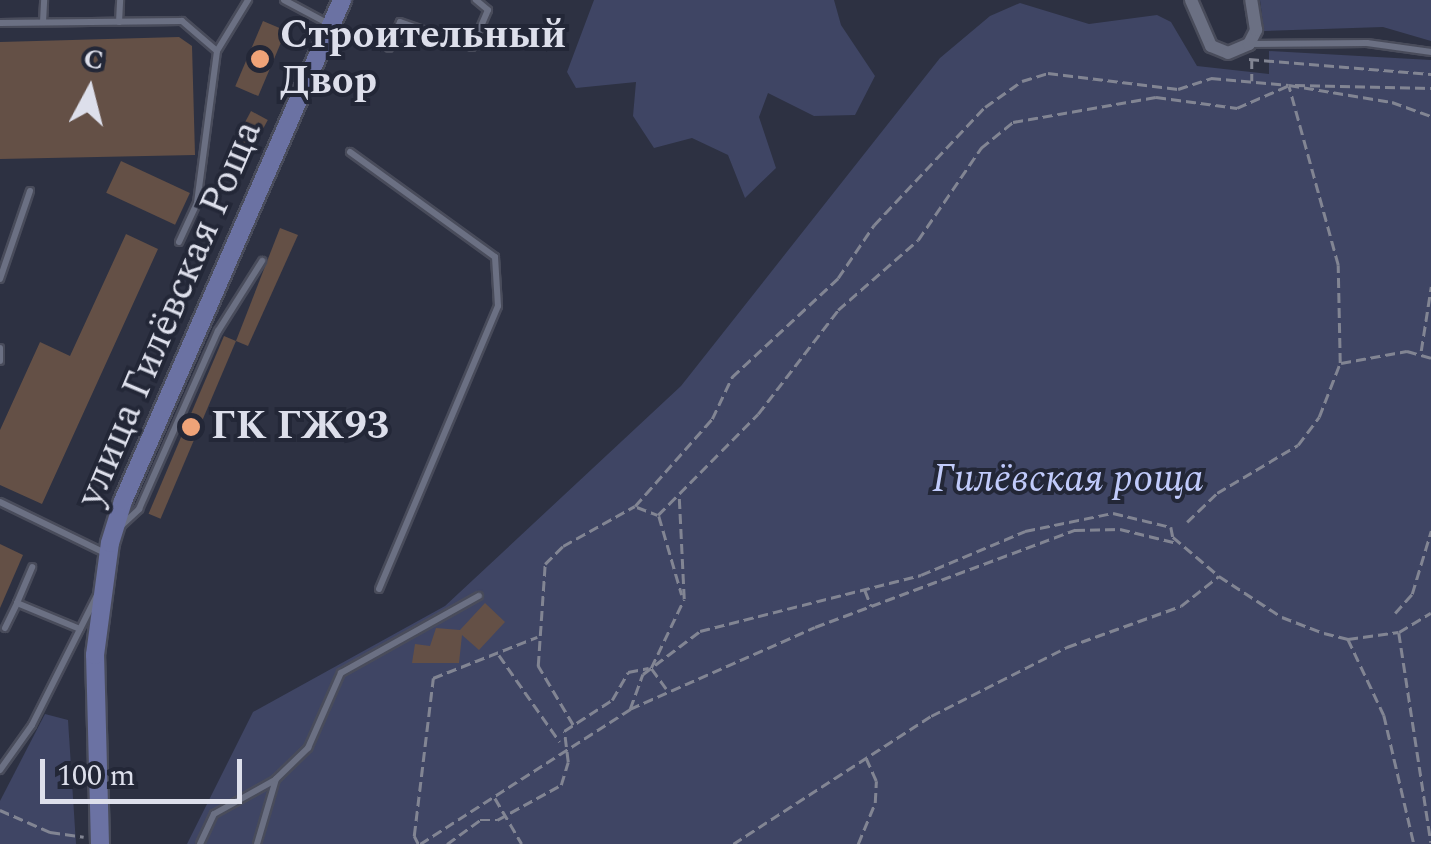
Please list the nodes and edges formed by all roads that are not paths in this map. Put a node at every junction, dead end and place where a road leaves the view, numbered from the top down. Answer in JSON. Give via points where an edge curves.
{"nodes":[{"id":1,"x":44,"y":0,"type":"edge"},
{"id":2,"x":120,"y":0,"type":"edge"},
{"id":3,"x":248,"y":0,"type":"edge"},
{"id":4,"x":284,"y":0,"type":"edge"},
{"id":5,"x":342,"y":0,"type":"edge"},
{"id":6,"x":476,"y":0,"type":"edge"},
{"id":7,"x":1191,"y":0,"type":"edge"},
{"id":8,"x":1251,"y":0,"type":"edge"},
{"id":9,"x":0,"y":22,"type":"edge"},
{"id":10,"x":43,"y":22,"type":"junction"},
{"id":11,"x":119,"y":22,"type":"junction"},
{"id":12,"x":333,"y":26,"type":"junction"},
{"id":13,"x":1249,"y":44,"type":"junction"},
{"id":14,"x":389,"y":48,"type":"dead end"},
{"id":15,"x":217,"y":51,"type":"junction"},
{"id":16,"x":1431,"y":52,"type":"edge"},
{"id":17,"x":350,"y":152,"type":"dead end"},
{"id":18,"x":30,"y":192,"type":"dead end"},
{"id":19,"x":179,"y":242,"type":"dead end"},
{"id":20,"x":262,"y":262,"type":"dead end"},
{"id":21,"x":0,"y":279,"type":"edge"},
{"id":22,"x":0,"y":348,"type":"edge"},
{"id":23,"x":0,"y":361,"type":"edge"},
{"id":24,"x":0,"y":502,"type":"edge"},
{"id":25,"x":113,"y":534,"type":"junction"},
{"id":26,"x":108,"y":555,"type":"junction"},
{"id":27,"x":32,"y":568,"type":"dead end"},
{"id":28,"x":104,"y":580,"type":"junction"},
{"id":29,"x":379,"y":590,"type":"dead end"},
{"id":30,"x":479,"y":596,"type":"dead end"},
{"id":31,"x":17,"y":603,"type":"junction"},
{"id":32,"x":6,"y":628,"type":"dead end"},
{"id":33,"x":80,"y":629,"type":"junction"},
{"id":34,"x":0,"y":770,"type":"edge"},
{"id":35,"x":276,"y":780,"type":"junction"},
{"id":36,"x":100,"y":842,"type":"edge"},
{"id":37,"x":200,"y":844,"type":"edge"},
{"id":38,"x":257,"y":844,"type":"edge"}],
"edges":[{"from":1,"to":10,"type":"lane"},
{"from":2,"to":11,"type":"lane"},
{"from":3,"to":15,"type":"lane"},
{"from":4,"to":12,"type":"lane"},
{"from":5,"to":12,"type":"street","name":"улица Гилёвская Роща"},
{"from":6,"to":14,"type":"lane","via":[[488,10],[472,48],[400,22]]},
{"from":7,"to":13,"type":"street","via":[[1211,46],[1228,53]]},
{"from":8,"to":13,"type":"street","via":[[1256,30]]},
{"from":9,"to":10,"type":"lane"},
{"from":10,"to":11,"type":"lane"},
{"from":11,"to":15,"type":"lane","via":[[182,22]]},
{"from":12,"to":25,"type":"street","name":"улица Гилёвская Роща"},
{"from":13,"to":16,"type":"lane","via":[[1368,42]]},
{"from":15,"to":19,"type":"lane","via":[[197,204]]},
{"from":17,"to":29,"type":"lane","via":[[495,258],[498,306]]},
{"from":18,"to":21,"type":"lane"},
{"from":20,"to":25,"type":"lane","via":[[218,331],[139,508]]},
{"from":22,"to":23,"type":"lane"},
{"from":24,"to":26,"type":"lane"},
{"from":25,"to":26,"type":"street","name":"улица Гилёвская Роща"},
{"from":26,"to":28,"type":"street","name":"улица Гилёвская Роща"},
{"from":27,"to":31,"type":"lane"},
{"from":28,"to":33,"type":"lane"},
{"from":28,"to":36,"type":"street","name":"улица Гилёвская Роща","via":[[95,655]]},
{"from":30,"to":35,"type":"lane","via":[[341,673],[308,748]]},
{"from":31,"to":32,"type":"lane"},
{"from":31,"to":33,"type":"lane"},
{"from":33,"to":34,"type":"lane","via":[[32,725]]},
{"from":35,"to":37,"type":"lane","via":[[214,814]]},
{"from":35,"to":38,"type":"lane"}]}
